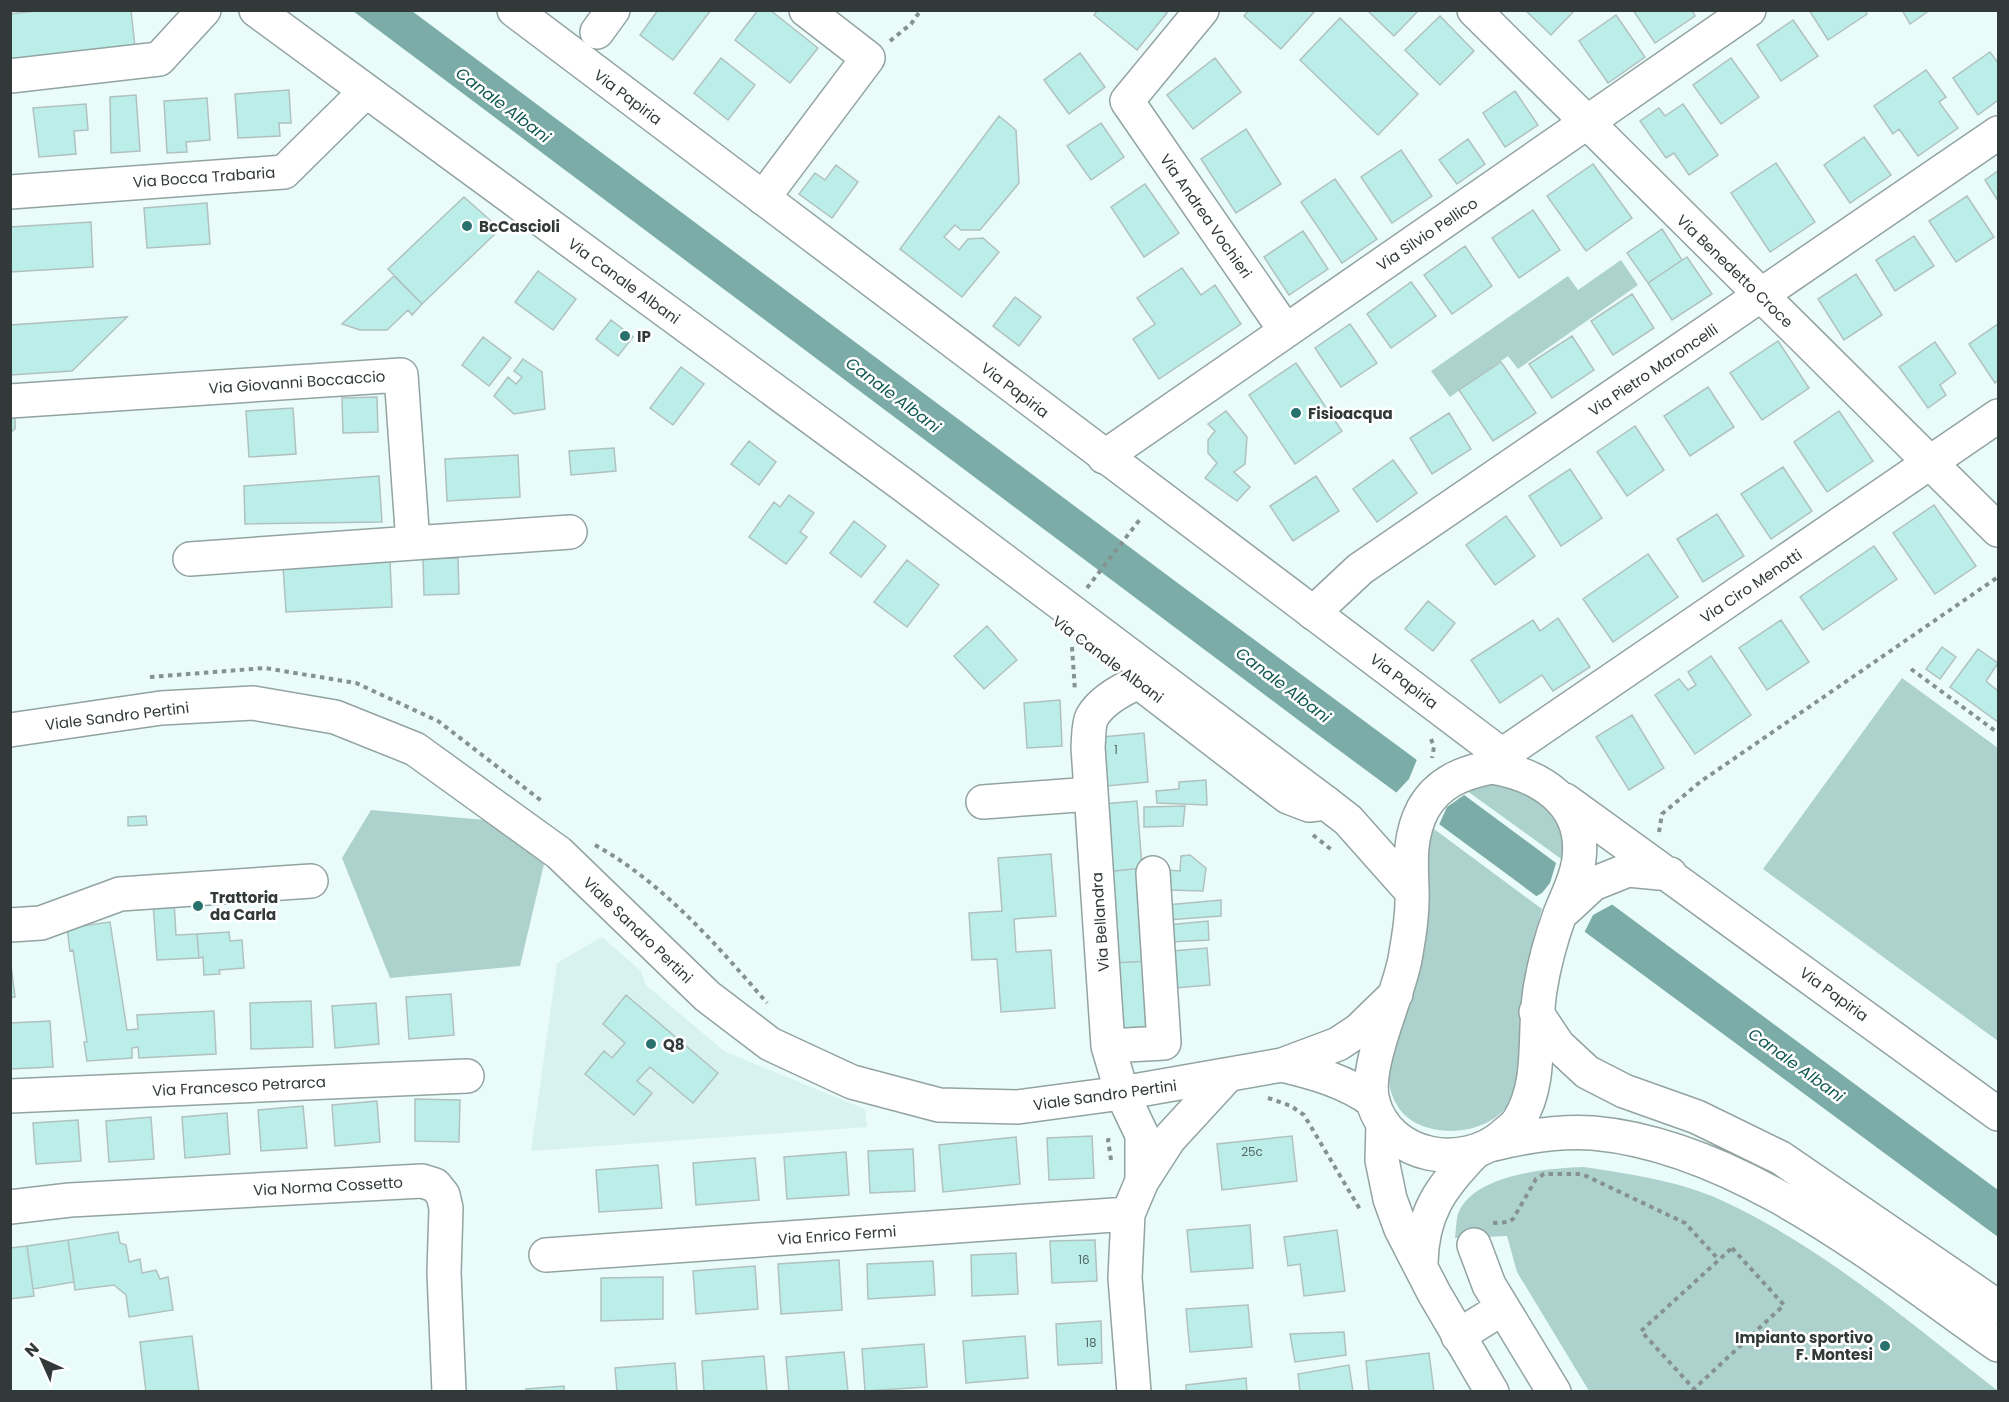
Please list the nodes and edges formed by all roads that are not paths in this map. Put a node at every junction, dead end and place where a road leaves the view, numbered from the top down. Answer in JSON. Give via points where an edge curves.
{"nodes":[{"id":1,"x":204,"y":10,"type":"edge"},
{"id":2,"x":256,"y":10,"type":"edge"},
{"id":3,"x":806,"y":10,"type":"edge"},
{"id":4,"x":1202,"y":10,"type":"edge"},
{"id":5,"x":1474,"y":10,"type":"edge"},
{"id":6,"x":1749,"y":10,"type":"edge"},
{"id":7,"x":531,"y":15,"type":"edge"},
{"id":8,"x":10,"y":76,"type":"edge"},
{"id":9,"x":365,"y":92,"type":"junction"},
{"id":10,"x":1587,"y":125,"type":"junction"},
{"id":11,"x":1998,"y":133,"type":"edge"},
{"id":12,"x":10,"y":192,"type":"edge"},
{"id":13,"x":763,"y":198,"type":"junction"},
{"id":14,"x":1761,"y":296,"type":"junction"},
{"id":15,"x":1285,"y":330,"type":"junction"},
{"id":16,"x":10,"y":401,"type":"edge"},
{"id":17,"x":1998,"y":416,"type":"edge"},
{"id":18,"x":1104,"y":457,"type":"junction"},
{"id":19,"x":1933,"y":462,"type":"junction"},
{"id":20,"x":906,"y":487,"type":"junction"},
{"id":21,"x":1998,"y":530,"type":"edge"},
{"id":22,"x":570,"y":532,"type":"dead end"},
{"id":23,"x":413,"y":543,"type":"junction"},
{"id":24,"x":189,"y":559,"type":"dead end"},
{"id":25,"x":1313,"y":613,"type":"junction"},
{"id":26,"x":1139,"y":682,"type":"junction"},
{"id":27,"x":10,"y":730,"type":"edge"},
{"id":28,"x":1508,"y":763,"type":"junction"},
{"id":29,"x":1091,"y":794,"type":"junction"},
{"id":30,"x":1563,"y":799,"type":"junction"},
{"id":31,"x":983,"y":802,"type":"dead end"},
{"id":32,"x":1326,"y":803,"type":"junction"},
{"id":33,"x":1661,"y":868,"type":"junction"},
{"id":34,"x":1153,"y":873,"type":"dead end"},
{"id":35,"x":311,"y":881,"type":"dead end"},
{"id":36,"x":1412,"y":892,"type":"junction"},
{"id":37,"x":1561,"y":913,"type":"junction"},
{"id":38,"x":26,"y":924,"type":"edge"},
{"id":39,"x":1396,"y":994,"type":"junction"},
{"id":40,"x":1536,"y":1012,"type":"junction"},
{"id":41,"x":1108,"y":1046,"type":"junction"},
{"id":42,"x":1282,"y":1065,"type":"junction"},
{"id":43,"x":467,"y":1076,"type":"dead end"},
{"id":44,"x":1226,"y":1077,"type":"junction"},
{"id":45,"x":1122,"y":1093,"type":"junction"},
{"id":46,"x":10,"y":1096,"type":"edge"},
{"id":47,"x":1378,"y":1112,"type":"junction"},
{"id":48,"x":1998,"y":1114,"type":"edge"},
{"id":49,"x":1484,"y":1149,"type":"junction"},
{"id":50,"x":1142,"y":1181,"type":"junction"},
{"id":51,"x":10,"y":1207,"type":"edge"},
{"id":52,"x":1128,"y":1214,"type":"junction"},
{"id":53,"x":1480,"y":1234,"type":"road end"},
{"id":54,"x":546,"y":1256,"type":"dead end"},
{"id":55,"x":1421,"y":1263,"type":"junction"},
{"id":56,"x":1998,"y":1307,"type":"edge"},
{"id":57,"x":1503,"y":1308,"type":"junction"},
{"id":58,"x":1458,"y":1336,"type":"junction"},
{"id":59,"x":1998,"y":1345,"type":"edge"},
{"id":60,"x":449,"y":1392,"type":"edge"},
{"id":61,"x":1134,"y":1392,"type":"edge"},
{"id":62,"x":1492,"y":1392,"type":"edge"},
{"id":63,"x":1554,"y":1392,"type":"edge"}],
"edges":[{"from":1,"to":8,"type":"main road","via":[[159,58]]},
{"from":2,"to":9,"type":"main road","name":"Via Canale Albani"},
{"from":3,"to":13,"type":"main road","via":[[868,58]]},
{"from":4,"to":15,"type":"main road","name":"Via Andrea Vochieri","via":[[1127,101]]},
{"from":5,"to":10,"type":"main road","name":"Via Benedetto Croce"},
{"from":6,"to":10,"type":"main road","name":"Via Silvio Pellico"},
{"from":7,"to":13,"type":"main road","name":"Via Papiria"},
{"from":9,"to":12,"type":"main road","name":"Via Bocca Trabaria","via":[[284,172]]},
{"from":9,"to":20,"type":"main road","name":"Via Canale Albani"},
{"from":10,"to":14,"type":"main road","name":"Via Benedetto Croce"},
{"from":10,"to":15,"type":"main road","name":"Via Silvio Pellico"},
{"from":11,"to":14,"type":"main road","name":"Via Pietro Maroncelli"},
{"from":13,"to":18,"type":"main road","name":"Via Papiria"},
{"from":14,"to":19,"type":"main road","name":"Via Benedetto Croce"},
{"from":14,"to":25,"type":"main road","name":"Via Pietro Maroncelli","via":[[1360,570]]},
{"from":15,"to":18,"type":"main road","name":"Via Silvio Pellico"},
{"from":16,"to":23,"type":"main road","name":"Via Giovanni Boccaccio","via":[[401,375]]},
{"from":17,"to":19,"type":"main road","name":"Via Ciro Menotti"},
{"from":18,"to":25,"type":"main road","name":"Via Papiria"},
{"from":19,"to":21,"type":"main road","name":"Via Benedetto Croce"},
{"from":19,"to":28,"type":"main road","name":"Via Ciro Menotti"},
{"from":20,"to":26,"type":"main road","name":"Via Canale Albani","via":[[927,520]]},
{"from":20,"to":32,"type":"main road","name":"Via Canale Albani"},
{"from":22,"to":23,"type":"main road"},
{"from":23,"to":24,"type":"main road"},
{"from":25,"to":28,"type":"main road","name":"Via Papiria"},
{"from":26,"to":29,"type":"main road","name":"Via Bellandra","via":[[1101,706],[1091,718]]},
{"from":26,"to":32,"type":"main road","name":"Via Canale Albani","via":[[1288,797],[1309,805]]},
{"from":27,"to":45,"type":"main road","name":"Viale Sandro Pertini","via":[[161,708],[253,703],[335,717],[415,748],[549,846],[707,996],[770,1044],[852,1082],[939,1105],[1018,1107]]},
{"from":28,"to":30,"type":"main road","name":"Via Papiria"},
{"from":28,"to":36,"type":"main road","via":[[1468,772],[1446,782],[1424,807],[1413,832]]},
{"from":29,"to":31,"type":"main road"},
{"from":29,"to":41,"type":"main road","name":"Via Bellandra"},
{"from":30,"to":33,"type":"main road","name":"Via Papiria"},
{"from":30,"to":37,"type":"main road","via":[[1576,821],[1580,858]]},
{"from":32,"to":36,"type":"main road","name":"Via Canale Albani","via":[[1348,820]]},
{"from":33,"to":37,"type":"main road","via":[[1628,870],[1593,884]]},
{"from":33,"to":48,"type":"main road","name":"Via Papiria"},
{"from":34,"to":41,"type":"main road","via":[[1164,1043]]},
{"from":35,"to":38,"type":"main road","via":[[120,894]]},
{"from":36,"to":39,"type":"main road","via":[[1409,934]]},
{"from":37,"to":40,"type":"main road","via":[[1545,959]]},
{"from":39,"to":42,"type":"main road","name":"Viale Sandro Pertini","via":[[1359,1030],[1338,1044]]},
{"from":39,"to":47,"type":"main road","via":[[1371,1083]]},
{"from":40,"to":49,"type":"main road","via":[[1535,1061],[1528,1099],[1519,1121]]},
{"from":40,"to":56,"type":"main road","via":[[1558,1045],[1587,1072],[1624,1091],[1705,1120],[1781,1158]]},
{"from":41,"to":45,"type":"main road","name":"Via Bellandra"},
{"from":42,"to":44,"type":"main road","name":"Viale Sandro Pertini"},
{"from":42,"to":47,"type":"main road","name":"Viale Sandro Pertini","via":[[1354,1087]]},
{"from":43,"to":46,"type":"main road","name":"Via Francesco Petrarca"},
{"from":44,"to":45,"type":"main road","name":"Viale Sandro Pertini"},
{"from":44,"to":50,"type":"main road","name":"Via Bellandra","via":[[1169,1139]]},
{"from":45,"to":50,"type":"main road","name":"Via Bellandra","via":[[1142,1136]]},
{"from":47,"to":49,"type":"main road","name":"Viale Sandro Pertini","via":[[1400,1141],[1425,1152],[1447,1156]]},
{"from":47,"to":55,"type":"main road","via":[[1390,1199],[1401,1229]]},
{"from":49,"to":55,"type":"main road","via":[[1451,1177],[1429,1211]]},
{"from":49,"to":59,"type":"main road","name":"Viale Sandro Pertini","via":[[1536,1135],[1592,1133],[1650,1143],[1691,1157],[1821,1222]]},
{"from":50,"to":52,"type":"main road","name":"Via Bellandra"},
{"from":51,"to":60,"type":"main road","name":"Via Norma Cossetto","via":[[70,1200],[422,1181],[435,1185],[446,1208],[444,1273]]},
{"from":52,"to":54,"type":"main road","name":"Via Enrico Fermi"},
{"from":52,"to":61,"type":"main road","name":"Via Bellandra","via":[[1125,1278]]},
{"from":53,"to":57,"type":"main road","via":[[1489,1285]]},
{"from":55,"to":58,"type":"main road"},
{"from":57,"to":58,"type":"main road"},
{"from":57,"to":63,"type":"main road"},
{"from":58,"to":62,"type":"main road"}]}
